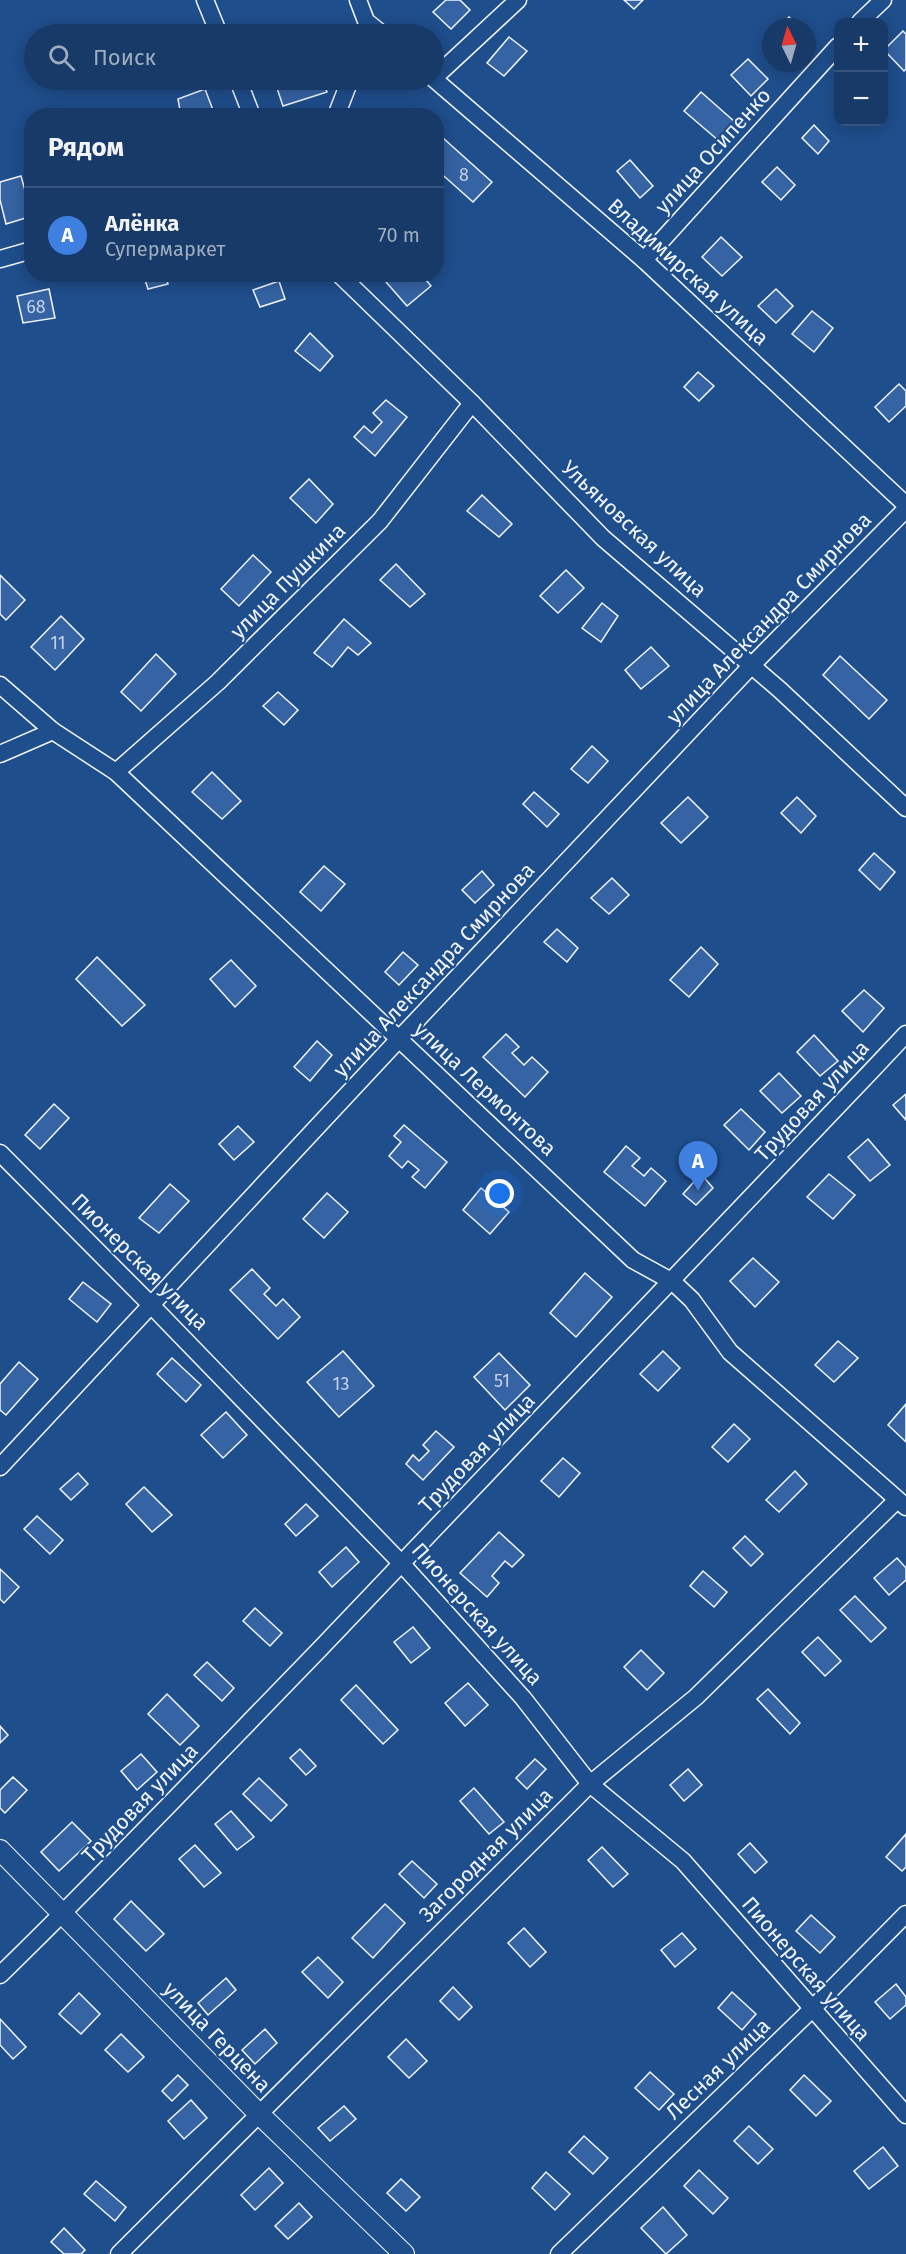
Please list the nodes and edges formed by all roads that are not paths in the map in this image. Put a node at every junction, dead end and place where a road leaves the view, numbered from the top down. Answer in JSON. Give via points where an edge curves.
{"nodes":[{"id":1,"x":205,"y":0,"type":"edge"},
{"id":2,"x":358,"y":0,"type":"edge"},
{"id":3,"x":518,"y":0,"type":"edge"},
{"id":4,"x":883,"y":0,"type":"edge"},
{"id":5,"x":864,"y":18,"type":"edge"},
{"id":6,"x":215,"y":24,"type":"edge"},
{"id":7,"x":363,"y":24,"type":"edge"},
{"id":8,"x":834,"y":50,"type":"edge"},
{"id":9,"x":444,"y":70,"type":"edge"},
{"id":10,"x":444,"y":88,"type":"edge"},
{"id":11,"x":242,"y":90,"type":"edge"},
{"id":12,"x":346,"y":90,"type":"edge"},
{"id":13,"x":249,"y":108,"type":"edge"},
{"id":14,"x":339,"y":108,"type":"edge"},
{"id":15,"x":24,"y":252,"type":"edge"},
{"id":16,"x":0,"y":259,"type":"edge"},
{"id":17,"x":644,"y":260,"type":"junction"},
{"id":18,"x":347,"y":282,"type":"edge"},
{"id":19,"x":472,"y":403,"type":"junction"},
{"id":20,"x":906,"y":507,"type":"edge"},
{"id":21,"x":752,"y":665,"type":"junction"},
{"id":22,"x":0,"y":685,"type":"edge"},
{"id":23,"x":53,"y":731,"type":"junction"},
{"id":24,"x":0,"y":754,"type":"edge"},
{"id":25,"x":116,"y":772,"type":"junction"},
{"id":26,"x":906,"y":808,"type":"edge"},
{"id":27,"x":906,"y":1034,"type":"edge"},
{"id":28,"x":399,"y":1039,"type":"junction"},
{"id":29,"x":0,"y":1153,"type":"edge"},
{"id":30,"x":673,"y":1282,"type":"junction"},
{"id":31,"x":152,"y":1306,"type":"junction"},
{"id":32,"x":0,"y":1467,"type":"edge"},
{"id":33,"x":902,"y":1504,"type":"edge"},
{"id":34,"x":402,"y":1563,"type":"junction"},
{"id":35,"x":590,"y":1784,"type":"junction"},
{"id":36,"x":0,"y":1850,"type":"edge"},
{"id":37,"x":63,"y":1914,"type":"junction"},
{"id":38,"x":906,"y":1914,"type":"edge"},
{"id":39,"x":0,"y":1975,"type":"edge"},
{"id":40,"x":811,"y":2010,"type":"junction"},
{"id":41,"x":258,"y":2113,"type":"junction"},
{"id":42,"x":906,"y":2115,"type":"edge"},
{"id":43,"x":119,"y":2254,"type":"edge"},
{"id":44,"x":404,"y":2254,"type":"edge"},
{"id":45,"x":559,"y":2254,"type":"edge"}],
"edges":[{"from":1,"to":6,"type":"street"},
{"from":2,"to":7,"type":"street"},
{"from":3,"to":9,"type":"street"},
{"from":4,"to":5,"type":"street"},
{"from":8,"to":17,"type":"street","name":"улица Осипенко"},
{"from":10,"to":17,"type":"street","name":"Владимирская улица"},
{"from":11,"to":13,"type":"street"},
{"from":12,"to":14,"type":"street"},
{"from":15,"to":16,"type":"street"},
{"from":17,"to":20,"type":"street","name":"Владимирская улица"},
{"from":18,"to":19,"type":"street","name":"Ульяновская улица"},
{"from":19,"to":21,"type":"street","name":"Ульяновская улица","via":[[603,538]]},
{"from":19,"to":25,"type":"street","name":"улица Пушкина","via":[[380,521],[218,682]]},
{"from":20,"to":21,"type":"street","name":"улица Александра Смирнова"},
{"from":21,"to":26,"type":"street","name":"Ульяновская улица"},
{"from":21,"to":28,"type":"street","name":"улица Александра Смирнова"},
{"from":22,"to":23,"type":"street","name":"улица Лермонтова"},
{"from":23,"to":24,"type":"street"},
{"from":23,"to":25,"type":"street","name":"улица Лермонтова"},
{"from":25,"to":28,"type":"street","name":"улица Лермонтова"},
{"from":27,"to":30,"type":"street","name":"Трудовая улица"},
{"from":28,"to":30,"type":"street","name":"улица Лермонтова","via":[[633,1260]]},
{"from":28,"to":31,"type":"street","name":"улица Александра Смирнова"},
{"from":29,"to":31,"type":"street","name":"Пионерская улица"},
{"from":30,"to":33,"type":"street","name":"улица Лермонтова","via":[[693,1300],[730,1352]]},
{"from":30,"to":34,"type":"street","name":"Трудовая улица"},
{"from":31,"to":32,"type":"street","name":"улица Александра Смирнова"},
{"from":31,"to":34,"type":"street","name":"Пионерская улица"},
{"from":33,"to":35,"type":"street","name":"Загородная улица","via":[[696,1697]]},
{"from":34,"to":35,"type":"street","name":"Пионерская улица","via":[[524,1698]]},
{"from":34,"to":37,"type":"street","name":"Трудовая улица"},
{"from":35,"to":40,"type":"street","name":"Пионерская улица","via":[[683,1862]]},
{"from":35,"to":41,"type":"street","name":"Загородная улица"},
{"from":36,"to":37,"type":"street","name":"улица Герцена"},
{"from":37,"to":39,"type":"street","name":"Трудовая улица"},
{"from":37,"to":41,"type":"street","name":"улица Герцена"},
{"from":38,"to":40,"type":"street","name":"Лесная улица"},
{"from":40,"to":42,"type":"street","name":"Пионерская улица"},
{"from":40,"to":45,"type":"street","name":"Лесная улица"},
{"from":41,"to":43,"type":"street","name":"Загородная улица"},
{"from":41,"to":44,"type":"street","name":"улица Герцена"}]}
